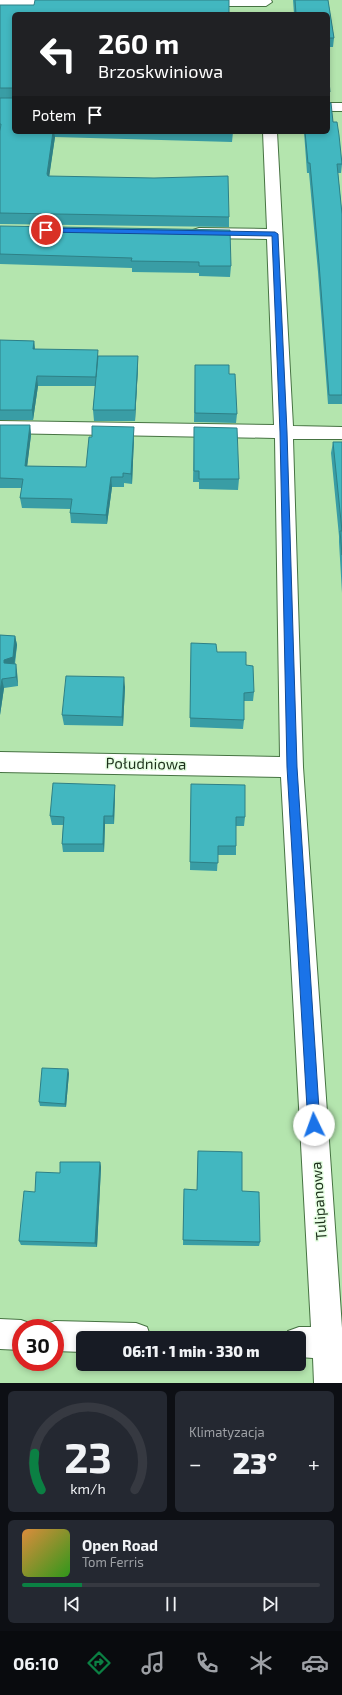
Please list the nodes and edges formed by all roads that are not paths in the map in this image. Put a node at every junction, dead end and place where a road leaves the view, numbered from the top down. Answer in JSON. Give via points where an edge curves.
{"nodes":[{"id":1,"x":5,"y":1,"type":"edge"},
{"id":2,"x":78,"y":2,"type":"edge"},
{"id":3,"x":187,"y":2,"type":"edge"},
{"id":4,"x":266,"y":5,"type":"edge"},
{"id":5,"x":330,"y":107,"type":"edge"},
{"id":6,"x":342,"y":107,"type":"edge"},
{"id":7,"x":270,"y":134,"type":"edge"},
{"id":8,"x":181,"y":232,"type":"edge"},
{"id":9,"x":275,"y":234,"type":"junction"},
{"id":10,"x":0,"y":427,"type":"edge"},
{"id":11,"x":284,"y":432,"type":"junction"},
{"id":12,"x":342,"y":433,"type":"edge"},
{"id":13,"x":0,"y":762,"type":"edge"},
{"id":14,"x":292,"y":767,"type":"junction"},
{"id":15,"x":0,"y":1334,"type":"edge"},
{"id":16,"x":12,"y":1335,"type":"edge"},
{"id":17,"x":64,"y":1336,"type":"edge"},
{"id":18,"x":76,"y":1337,"type":"edge"},
{"id":19,"x":323,"y":1343,"type":"edge"},
{"id":20,"x":330,"y":1383,"type":"edge"}],
"edges":[{"from":1,"to":2,"type":"street"},
{"from":3,"to":4,"type":"street"},
{"from":5,"to":6,"type":"street"},
{"from":7,"to":9,"type":"street","name":"Tulipanowa"},
{"from":8,"to":9,"type":"street"},
{"from":9,"to":11,"type":"street","name":"Tulipanowa"},
{"from":10,"to":11,"type":"street"},
{"from":11,"to":12,"type":"street"},
{"from":11,"to":14,"type":"street","name":"Tulipanowa"},
{"from":13,"to":14,"type":"street","name":"Południowa"},
{"from":14,"to":19,"type":"street","name":"Tulipanowa"},
{"from":15,"to":16,"type":"street"},
{"from":17,"to":18,"type":"street"},
{"from":19,"to":20,"type":"street","name":"Tulipanowa"}]}
